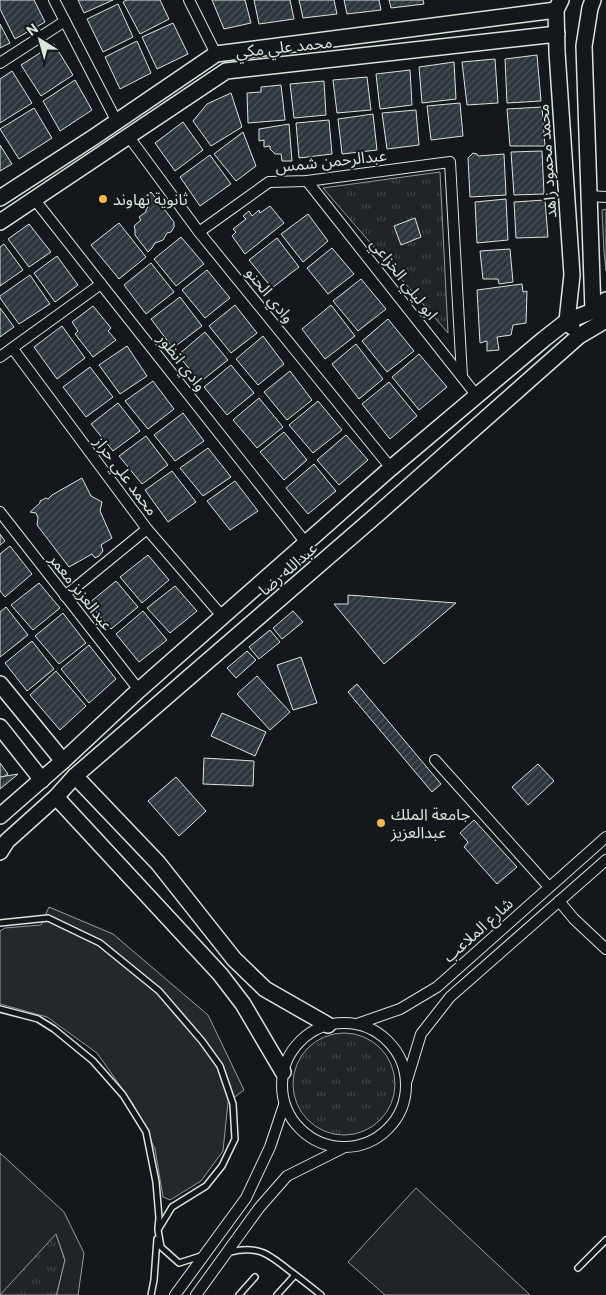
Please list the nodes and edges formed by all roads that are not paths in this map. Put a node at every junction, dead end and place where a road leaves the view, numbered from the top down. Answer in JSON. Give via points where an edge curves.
{"nodes":[{"id":1,"x":54,"y":0,"type":"edge"},
{"id":2,"x":189,"y":0,"type":"edge"},
{"id":3,"x":593,"y":0,"type":"edge"},
{"id":4,"x":559,"y":5,"type":"edge"},
{"id":5,"x":65,"y":21,"type":"junction"},
{"id":6,"x":557,"y":34,"type":"junction"},
{"id":7,"x":216,"y":54,"type":"junction"},
{"id":8,"x":0,"y":62,"type":"edge"},
{"id":9,"x":117,"y":122,"type":"junction"},
{"id":10,"x":94,"y":137,"type":"junction"},
{"id":11,"x":129,"y":137,"type":"junction"},
{"id":12,"x":104,"y":153,"type":"junction"},
{"id":13,"x":307,"y":181,"type":"junction"},
{"id":14,"x":590,"y":196,"type":"junction"},
{"id":15,"x":606,"y":196,"type":"edge"},
{"id":16,"x":0,"y":198,"type":"edge"},
{"id":17,"x":35,"y":200,"type":"junction"},
{"id":18,"x":0,"y":222,"type":"edge"},
{"id":19,"x":199,"y":232,"type":"junction"},
{"id":20,"x":101,"y":284,"type":"junction"},
{"id":21,"x":606,"y":300,"type":"edge"},
{"id":22,"x":599,"y":313,"type":"edge"},
{"id":23,"x":606,"y":320,"type":"edge"},
{"id":24,"x":567,"y":321,"type":"junction"},
{"id":25,"x":579,"y":336,"type":"junction"},
{"id":26,"x":12,"y":349,"type":"junction"},
{"id":27,"x":0,"y":358,"type":"edge"},
{"id":28,"x":462,"y":376,"type":"junction"},
{"id":29,"x":477,"y":396,"type":"junction"},
{"id":30,"x":392,"y":468,"type":"junction"},
{"id":31,"x":0,"y":512,"type":"edge"},
{"id":32,"x":147,"y":529,"type":"junction"},
{"id":33,"x":306,"y":543,"type":"junction"},
{"id":34,"x":65,"y":596,"type":"junction"},
{"id":35,"x":222,"y":616,"type":"junction"},
{"id":36,"x":0,"y":684,"type":"edge"},
{"id":37,"x":139,"y":690,"type":"junction"},
{"id":38,"x":0,"y":727,"type":"edge"},
{"id":39,"x":435,"y":760,"type":"dead end"},
{"id":40,"x":63,"y":761,"type":"junction"},
{"id":41,"x":75,"y":776,"type":"junction"},
{"id":42,"x":42,"y":780,"type":"junction"},
{"id":43,"x":56,"y":797,"type":"junction"},
{"id":44,"x":0,"y":816,"type":"edge"},
{"id":45,"x":606,"y":837,"type":"edge"},
{"id":46,"x":0,"y":852,"type":"edge"},
{"id":47,"x":606,"y":860,"type":"edge"},
{"id":48,"x":549,"y":887,"type":"junction"},
{"id":49,"x":559,"y":901,"type":"junction"},
{"id":50,"x":0,"y":924,"type":"edge"},
{"id":51,"x":606,"y":949,"type":"edge"},
{"id":52,"x":0,"y":1009,"type":"edge"},
{"id":53,"x":328,"y":1024,"type":"junction"},
{"id":54,"x":357,"y":1024,"type":"junction"},
{"id":55,"x":283,"y":1072,"type":"junction"},
{"id":56,"x":407,"y":1081,"type":"junction"},
{"id":57,"x":284,"y":1105,"type":"junction"},
{"id":58,"x":343,"y":1148,"type":"junction"},
{"id":59,"x":158,"y":1230,"type":"junction"},
{"id":60,"x":606,"y":1240,"type":"edge"},
{"id":61,"x":226,"y":1253,"type":"junction"},
{"id":62,"x":204,"y":1255,"type":"junction"},
{"id":63,"x":578,"y":1268,"type":"dead end"},
{"id":64,"x":295,"y":1275,"type":"junction"},
{"id":65,"x":255,"y":1277,"type":"dead end"},
{"id":66,"x":151,"y":1295,"type":"edge"},
{"id":67,"x":175,"y":1295,"type":"edge"},
{"id":68,"x":196,"y":1295,"type":"edge"},
{"id":69,"x":239,"y":1295,"type":"edge"},
{"id":70,"x":277,"y":1295,"type":"edge"},
{"id":71,"x":322,"y":1295,"type":"edge"}],
"edges":[{"from":1,"to":5,"type":"street"},
{"from":2,"to":7,"type":"street"},
{"from":3,"to":14,"type":"street","via":[[584,46]]},
{"from":4,"to":6,"type":"street","name":"محمد محمود زاهد"},
{"from":4,"to":7,"type":"street","name":"محمد علي مكي"},
{"from":5,"to":8,"type":"street"},
{"from":5,"to":9,"type":"street"},
{"from":6,"to":11,"type":"street","name":"محمد علي مكي","via":[[226,71]]},
{"from":6,"to":24,"type":"street","name":"محمد محمود زاهد","via":[[572,275]]},
{"from":7,"to":9,"type":"street","name":"محمد علي مكي"},
{"from":9,"to":10,"type":"street","name":"محمد علي مكي"},
{"from":10,"to":12,"type":"street"},
{"from":10,"to":16,"type":"street","name":"محمد علي مكي"},
{"from":11,"to":12,"type":"street","name":"محمد علي مكي"},
{"from":11,"to":19,"type":"street","name":"وادي الحنو"},
{"from":12,"to":17,"type":"street","name":"محمد علي مكي"},
{"from":13,"to":19,"type":"street","name":"عبدالرحمن شمس","via":[[270,182]]},
{"from":13,"to":28,"type":"street","name":"ابو ليلي الخزاعي"},
{"from":13,"to":28,"type":"street","name":"عبدالرحمن شمس","via":[[450,162]]},
{"from":14,"to":15,"type":"street"},
{"from":14,"to":22,"type":"street"},
{"from":17,"to":18,"type":"street","name":"محمد علي مكي"},
{"from":17,"to":20,"type":"street","name":"وادي انظور"},
{"from":19,"to":30,"type":"street","name":"وادي الحنو"},
{"from":20,"to":26,"type":"street"},
{"from":20,"to":33,"type":"street","name":"وادي انظور"},
{"from":21,"to":22,"type":"street","name":"عبدالله رضا"},
{"from":22,"to":24,"type":"street","name":"عبدالله رضا"},
{"from":23,"to":25,"type":"street","name":"عبدالله رضا"},
{"from":24,"to":25,"type":"street"},
{"from":24,"to":29,"type":"street","name":"عبدالله رضا"},
{"from":25,"to":41,"type":"street","name":"عبدالله رضا"},
{"from":26,"to":27,"type":"street"},
{"from":26,"to":32,"type":"street","name":"محمد علي حراز"},
{"from":28,"to":29,"type":"street","name":"ابو ليلي الخزاعي"},
{"from":29,"to":30,"type":"street","name":"عبدالله رضا"},
{"from":30,"to":33,"type":"street","name":"عبدالله رضا"},
{"from":31,"to":34,"type":"street","name":"عبدالعزيز معمر"},
{"from":32,"to":34,"type":"street"},
{"from":32,"to":35,"type":"street","name":"محمد علي حراز"},
{"from":33,"to":35,"type":"street","name":"عبدالله رضا"},
{"from":34,"to":37,"type":"street","name":"عبدالعزيز معمر"},
{"from":35,"to":37,"type":"street","name":"عبدالله رضا"},
{"from":36,"to":40,"type":"street"},
{"from":37,"to":40,"type":"street","name":"عبدالله رضا"},
{"from":38,"to":42,"type":"street"},
{"from":39,"to":48,"type":"street"},
{"from":40,"to":42,"type":"street","name":"عبدالله رضا"},
{"from":41,"to":43,"type":"street","name":"عبدالله رضا"},
{"from":41,"to":53,"type":"street","via":[[158,862],[234,959],[265,989]]},
{"from":42,"to":44,"type":"street","name":"عبدالله رضا"},
{"from":43,"to":46,"type":"street","name":"عبدالله رضا","via":[[7,841]]},
{"from":43,"to":55,"type":"street","via":[[220,974],[243,1004]]},
{"from":45,"to":48,"type":"street","name":"شارع الملاعب"},
{"from":47,"to":49,"type":"street","name":"شارع الملاعب"},
{"from":48,"to":54,"type":"street","name":"شارع الملاعب","via":[[436,987],[400,1009]]},
{"from":49,"to":51,"type":"street","via":[[574,920]]},
{"from":49,"to":56,"type":"street","name":"شارع الملاعب","via":[[450,997],[421,1034]]},
{"from":50,"to":59,"type":"lane","via":[[48,918],[100,943],[159,991],[220,1066],[233,1104],[235,1138],[222,1166],[206,1186],[172,1207]]},
{"from":52,"to":59,"type":"lane","via":[[38,1019],[54,1029],[93,1060],[123,1095],[146,1132],[156,1182]]},
{"from":53,"to":54,"type":"street"},
{"from":53,"to":55,"type":"street","via":[[299,1042]]},
{"from":54,"to":56,"type":"street","via":[[376,1031],[392,1044],[402,1061]]},
{"from":55,"to":57,"type":"street"},
{"from":56,"to":58,"type":"street","via":[[405,1102],[396,1121],[382,1136],[363,1145]]},
{"from":57,"to":58,"type":"street","via":[[293,1122],[307,1136],[324,1145]]},
{"from":57,"to":62,"type":"street","via":[[270,1147],[246,1198]]},
{"from":58,"to":61,"type":"street","via":[[287,1176]]},
{"from":59,"to":62,"type":"lane","via":[[161,1247],[179,1263]]},
{"from":59,"to":66,"type":"lane"},
{"from":60,"to":63,"type":"lane"},
{"from":61,"to":64,"type":"lane","via":[[243,1249],[260,1251],[271,1255]]},
{"from":61,"to":68,"type":"street"},
{"from":62,"to":67,"type":"street"},
{"from":64,"to":70,"type":"lane"},
{"from":64,"to":71,"type":"lane"},
{"from":65,"to":69,"type":"lane"}]}
